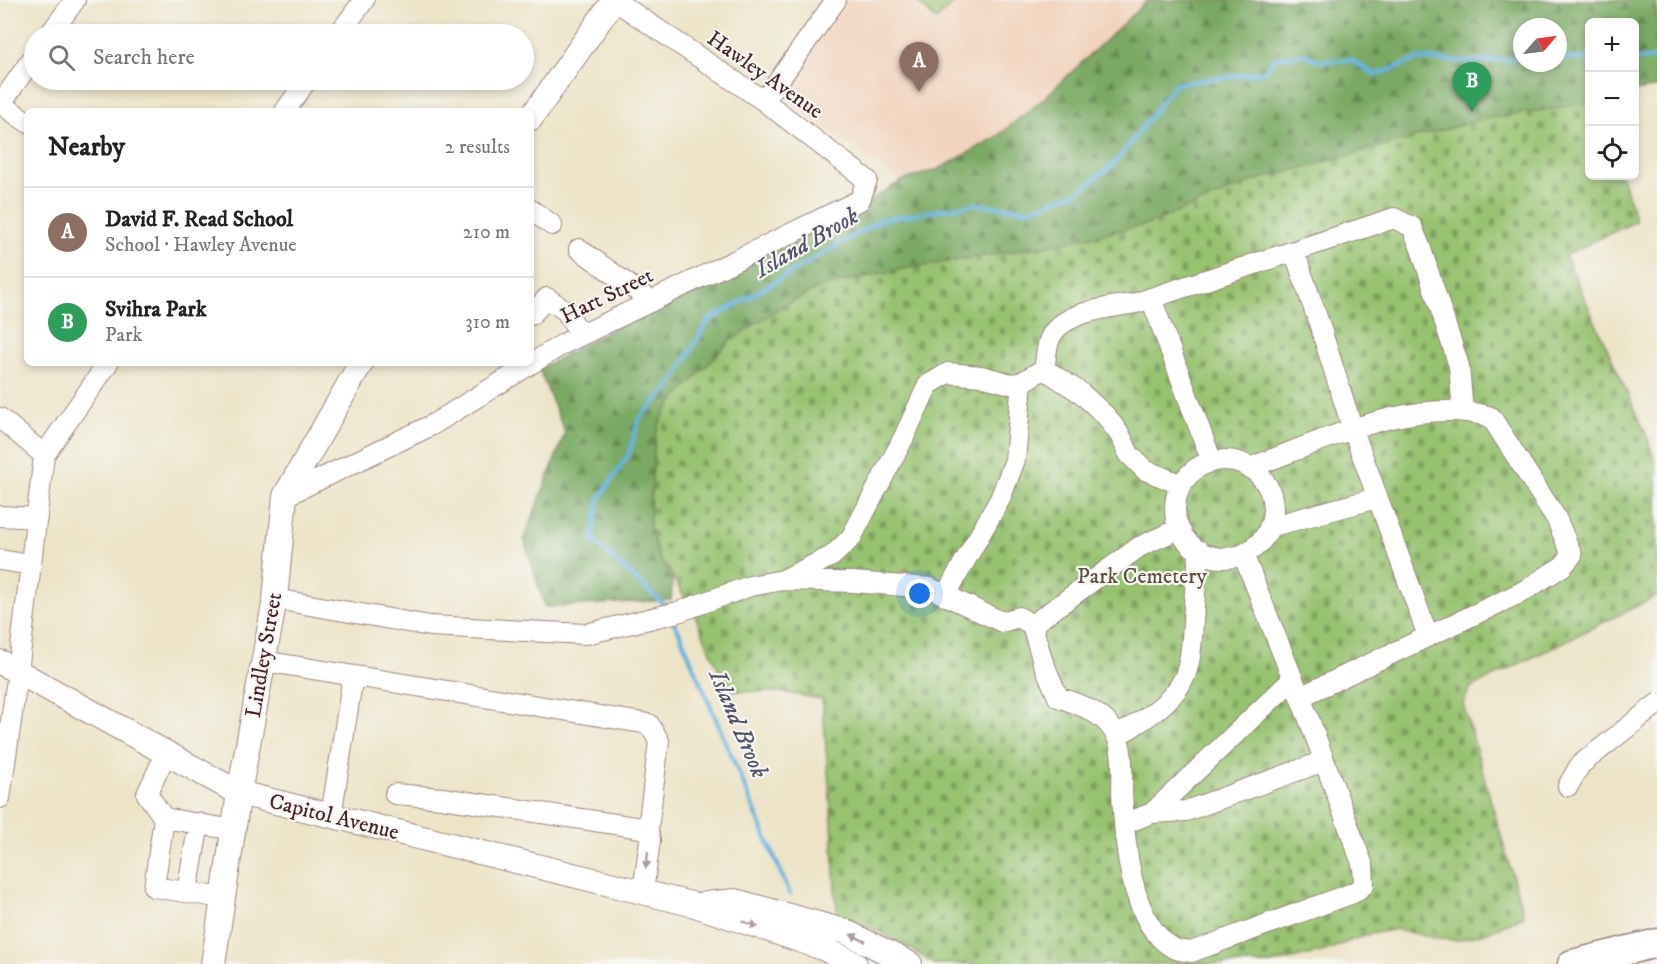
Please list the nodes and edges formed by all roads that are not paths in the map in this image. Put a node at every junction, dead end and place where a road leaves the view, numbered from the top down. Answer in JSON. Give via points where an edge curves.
{"nodes":[{"id":1,"x":75,"y":0,"type":"edge"},
{"id":2,"x":364,"y":0,"type":"edge"},
{"id":3,"x":614,"y":0,"type":"edge"},
{"id":4,"x":836,"y":0,"type":"edge"},
{"id":5,"x":57,"y":24,"type":"edge"},
{"id":6,"x":346,"y":24,"type":"edge"},
{"id":7,"x":24,"y":70,"type":"edge"},
{"id":8,"x":300,"y":90,"type":"edge"},
{"id":9,"x":764,"y":101,"type":"junction"},
{"id":10,"x":0,"y":104,"type":"edge"},
{"id":11,"x":287,"y":108,"type":"edge"},
{"id":12,"x":534,"y":114,"type":"edge"},
{"id":13,"x":24,"y":120,"type":"edge"},
{"id":14,"x":860,"y":200,"type":"joint"},
{"id":15,"x":534,"y":212,"type":"edge"},
{"id":16,"x":552,"y":225,"type":"dead end"},
{"id":17,"x":579,"y":249,"type":"dead end"},
{"id":18,"x":1294,"y":251,"type":"junction"},
{"id":19,"x":1151,"y":298,"type":"junction"},
{"id":20,"x":651,"y":301,"type":"junction"},
{"id":21,"x":534,"y":312,"type":"edge"},
{"id":22,"x":581,"y":335,"type":"junction"},
{"id":23,"x":534,"y":362,"type":"edge"},
{"id":24,"x":106,"y":366,"type":"edge"},
{"id":25,"x":359,"y":366,"type":"edge"},
{"id":26,"x":527,"y":366,"type":"edge"},
{"id":27,"x":1044,"y":369,"type":"junction"},
{"id":28,"x":1022,"y":382,"type":"junction"},
{"id":29,"x":1463,"y":411,"type":"junction"},
{"id":30,"x":0,"y":418,"type":"edge"},
{"id":31,"x":1353,"y":430,"type":"junction"},
{"id":32,"x":44,"y":455,"type":"junction"},
{"id":33,"x":1212,"y":462,"type":"junction"},
{"id":34,"x":1250,"y":468,"type":"junction"},
{"id":35,"x":1182,"y":485,"type":"junction"},
{"id":36,"x":285,"y":496,"type":"junction"},
{"id":37,"x":1377,"y":498,"type":"junction"},
{"id":38,"x":0,"y":516,"type":"edge"},
{"id":39,"x":37,"y":518,"type":"junction"},
{"id":40,"x":1269,"y":527,"type":"junction"},
{"id":41,"x":1178,"y":529,"type":"junction"},
{"id":42,"x":1200,"y":551,"type":"junction"},
{"id":43,"x":1243,"y":554,"type":"junction"},
{"id":44,"x":0,"y":560,"type":"edge"},
{"id":45,"x":31,"y":565,"type":"junction"},
{"id":46,"x":783,"y":580,"type":"junction"},
{"id":47,"x":945,"y":596,"type":"junction"},
{"id":48,"x":275,"y":599,"type":"junction"},
{"id":49,"x":1032,"y":625,"type":"junction"},
{"id":50,"x":1428,"y":636,"type":"junction"},
{"id":51,"x":263,"y":661,"type":"junction"},
{"id":52,"x":9,"y":667,"type":"edge"},
{"id":53,"x":353,"y":676,"type":"junction"},
{"id":54,"x":1296,"y":688,"type":"junction"},
{"id":55,"x":1657,"y":704,"type":"edge"},
{"id":56,"x":1117,"y":736,"type":"junction"},
{"id":57,"x":166,"y":753,"type":"junction"},
{"id":58,"x":1324,"y":761,"type":"junction"},
{"id":59,"x":1568,"y":786,"type":"dead end"},
{"id":60,"x":239,"y":793,"type":"junction"},
{"id":61,"x":394,"y":794,"type":"dead end"},
{"id":62,"x":0,"y":798,"type":"edge"},
{"id":63,"x":1152,"y":813,"type":"junction"},
{"id":64,"x":331,"y":816,"type":"junction"},
{"id":65,"x":164,"y":818,"type":"junction"},
{"id":66,"x":199,"y":823,"type":"junction"},
{"id":67,"x":1124,"y":824,"type":"junction"},
{"id":68,"x":648,"y":829,"type":"junction"},
{"id":69,"x":234,"y":830,"type":"junction"},
{"id":70,"x":187,"y":892,"type":"junction"},
{"id":71,"x":643,"y":892,"type":"junction"},
{"id":72,"x":223,"y":898,"type":"junction"},
{"id":73,"x":695,"y":905,"type":"junction"},
{"id":74,"x":1657,"y":943,"type":"edge"},
{"id":75,"x":213,"y":964,"type":"edge"},
{"id":76,"x":855,"y":964,"type":"edge"},
{"id":77,"x":910,"y":964,"type":"edge"},
{"id":78,"x":1572,"y":964,"type":"edge"}],
"edges":[{"from":1,"to":5,"type":"street"},
{"from":2,"to":6,"type":"street"},
{"from":3,"to":9,"type":"street","name":"Hawley Avenue"},
{"from":3,"to":12,"type":"main road"},
{"from":4,"to":9,"type":"street"},
{"from":7,"to":10,"type":"street"},
{"from":8,"to":11,"type":"street"},
{"from":9,"to":14,"type":"street","name":"Hawley Avenue","via":[[867,180]]},
{"from":10,"to":13,"type":"street"},
{"from":14,"to":20,"type":"street","name":"Hart Street"},
{"from":15,"to":16,"type":"street"},
{"from":17,"to":20,"type":"street"},
{"from":18,"to":19,"type":"street"},
{"from":18,"to":29,"type":"street","via":[[1394,218],[1412,227],[1459,366]]},
{"from":18,"to":31,"type":"street"},
{"from":19,"to":27,"type":"street","via":[[1095,310],[1061,323],[1049,340]]},
{"from":19,"to":33,"type":"street"},
{"from":20,"to":22,"type":"street","name":"Hart Street"},
{"from":21,"to":22,"type":"street","via":[[547,298],[566,311]]},
{"from":22,"to":23,"type":"street","name":"Hart Street"},
{"from":24,"to":32,"type":"street"},
{"from":25,"to":36,"type":"main road","name":"Lindley Street"},
{"from":26,"to":36,"type":"street","name":"Hart Street","via":[[432,425]]},
{"from":27,"to":28,"type":"street"},
{"from":27,"to":35,"type":"street","via":[[1081,393],[1106,416],[1129,454],[1145,470]]},
{"from":28,"to":46,"type":"street","via":[[1011,384],[948,373],[928,385],[851,538],[832,556]]},
{"from":28,"to":47,"type":"street","via":[[1015,460],[1000,499]]},
{"from":29,"to":31,"type":"street","via":[[1422,412]]},
{"from":29,"to":50,"type":"street","via":[[1491,417],[1556,518],[1572,555],[1563,566],[1522,592]]},
{"from":30,"to":32,"type":"street"},
{"from":31,"to":34,"type":"street"},
{"from":31,"to":37,"type":"street"},
{"from":32,"to":39,"type":"street"},
{"from":33,"to":34,"type":"street","via":[[1221,459]]},
{"from":33,"to":35,"type":"street","via":[[1189,474]]},
{"from":34,"to":40,"type":"street","via":[[1266,484],[1273,501]]},
{"from":35,"to":41,"type":"street","via":[[1174,510]]},
{"from":36,"to":48,"type":"main road","name":"Lindley Street"},
{"from":37,"to":40,"type":"street"},
{"from":37,"to":50,"type":"street"},
{"from":38,"to":39,"type":"street"},
{"from":39,"to":45,"type":"street"},
{"from":40,"to":43,"type":"street","via":[[1262,540]]},
{"from":41,"to":42,"type":"street"},
{"from":41,"to":49,"type":"street","via":[[1139,547]]},
{"from":42,"to":43,"type":"street","via":[[1227,559]]},
{"from":42,"to":56,"type":"street","via":[[1192,645],[1184,679],[1166,701]]},
{"from":43,"to":54,"type":"street"},
{"from":44,"to":45,"type":"street"},
{"from":45,"to":52,"type":"street"},
{"from":46,"to":47,"type":"street","via":[[930,588]]},
{"from":46,"to":48,"type":"street","via":[[586,634],[430,626]]},
{"from":47,"to":49,"type":"street","via":[[1002,622],[1019,617]]},
{"from":48,"to":51,"type":"main road","name":"Lindley Street"},
{"from":49,"to":56,"type":"street","via":[[1058,697],[1103,718]]},
{"from":50,"to":54,"type":"street"},
{"from":51,"to":53,"type":"street"},
{"from":51,"to":60,"type":"main road","name":"Lindley Street"},
{"from":52,"to":57,"type":"main road","name":"Capitol Avenue"},
{"from":52,"to":62,"type":"street"},
{"from":53,"to":64,"type":"street"},
{"from":53,"to":68,"type":"street","via":[[649,724],[659,741]]},
{"from":54,"to":58,"type":"street"},
{"from":54,"to":63,"type":"street"},
{"from":55,"to":59,"type":"street","via":[[1580,765]]},
{"from":56,"to":67,"type":"street"},
{"from":57,"to":60,"type":"main road","name":"Capitol Avenue"},
{"from":57,"to":65,"type":"street","via":[[147,794]]},
{"from":58,"to":63,"type":"street","via":[[1186,811]]},
{"from":58,"to":67,"type":"street","via":[[1363,866],[1364,885],[1353,893],[1191,952],[1174,949],[1156,932],[1139,904]]},
{"from":60,"to":64,"type":"main road","name":"Capitol Avenue"},
{"from":60,"to":69,"type":"main road","name":"Lindley Street"},
{"from":61,"to":68,"type":"street"},
{"from":63,"to":67,"type":"street"},
{"from":64,"to":71,"type":"main road","name":"Capitol Avenue"},
{"from":65,"to":66,"type":"street"},
{"from":65,"to":70,"type":"street","via":[[154,888]]},
{"from":66,"to":69,"type":"street"},
{"from":66,"to":70,"type":"street"},
{"from":68,"to":71,"type":"street","one_way":true},
{"from":69,"to":72,"type":"main road","name":"Lindley Street"},
{"from":70,"to":72,"type":"street"},
{"from":71,"to":73,"type":"main road","name":"Capitol Avenue"},
{"from":72,"to":75,"type":"main road","name":"Lindley Street"},
{"from":73,"to":76,"type":"main road","name":"Capitol Avenue","one_way":true,"via":[[823,948]]},
{"from":77,"to":73,"type":"main road","name":"Capitol Avenue","one_way":true,"via":[[844,931],[735,901]]},
{"from":74,"to":78,"type":"highway"}]}
